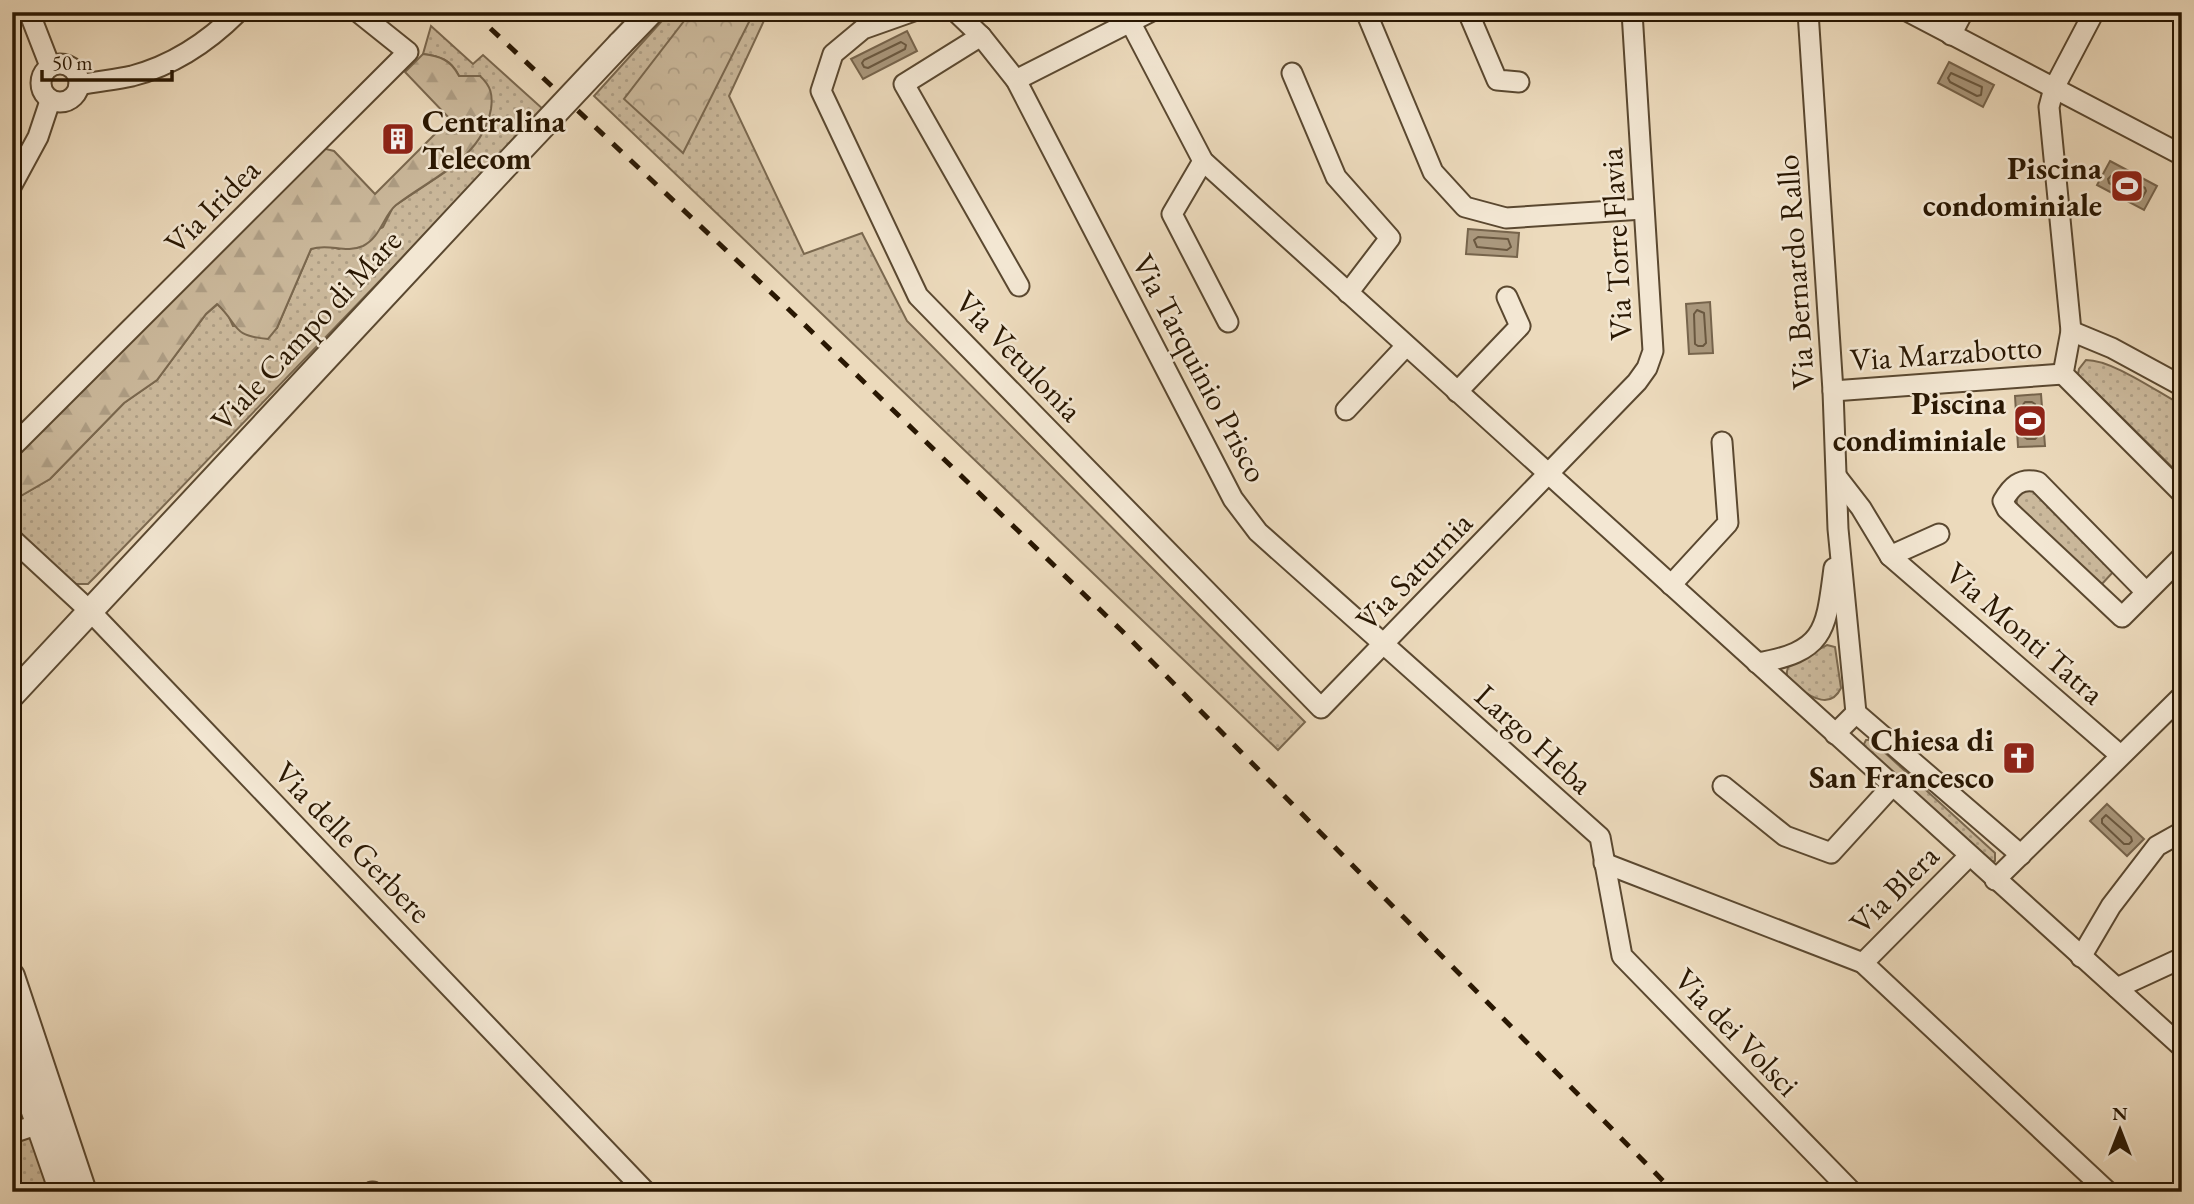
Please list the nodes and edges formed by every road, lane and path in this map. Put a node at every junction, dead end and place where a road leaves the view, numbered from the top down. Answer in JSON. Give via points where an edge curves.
{"nodes":[{"id":1,"x":29,"y":12,"type":"edge"},
{"id":2,"x":237,"y":12,"type":"edge"},
{"id":3,"x":358,"y":12,"type":"edge"},
{"id":4,"x":651,"y":12,"type":"edge"},
{"id":5,"x":956,"y":12,"type":"edge"},
{"id":6,"x":1150,"y":12,"type":"edge"},
{"id":7,"x":1468,"y":12,"type":"edge"},
{"id":8,"x":1632,"y":12,"type":"edge"},
{"id":9,"x":1808,"y":12,"type":"edge"},
{"id":10,"x":1909,"y":12,"type":"edge"},
{"id":11,"x":1963,"y":12,"type":"edge"},
{"id":12,"x":2094,"y":12,"type":"edge"},
{"id":13,"x":907,"y":13,"type":"edge"},
{"id":14,"x":1367,"y":13,"type":"edge"},
{"id":15,"x":1127,"y":17,"type":"edge"},
{"id":16,"x":1951,"y":35,"type":"junction"},
{"id":17,"x":981,"y":36,"type":"junction"},
{"id":18,"x":50,"y":66,"type":"junction"},
{"id":19,"x":1292,"y":73,"type":"dead end"},
{"id":20,"x":1016,"y":80,"type":"junction"},
{"id":21,"x":1519,"y":82,"type":"dead end"},
{"id":22,"x":79,"y":85,"type":"junction"},
{"id":23,"x":2054,"y":89,"type":"junction"},
{"id":24,"x":50,"y":100,"type":"junction"},
{"id":25,"x":2182,"y":155,"type":"edge"},
{"id":26,"x":1203,"y":161,"type":"junction"},
{"id":27,"x":12,"y":185,"type":"edge"},
{"id":28,"x":1643,"y":209,"type":"junction"},
{"id":29,"x":1019,"y":286,"type":"dead end"},
{"id":30,"x":1348,"y":293,"type":"junction"},
{"id":31,"x":1507,"y":297,"type":"dead end"},
{"id":32,"x":1228,"y":323,"type":"dead end"},
{"id":33,"x":2071,"y":331,"type":"junction"},
{"id":34,"x":1406,"y":346,"type":"junction"},
{"id":35,"x":2063,"y":374,"type":"junction"},
{"id":36,"x":2182,"y":386,"type":"edge"},
{"id":37,"x":1833,"y":391,"type":"junction"},
{"id":38,"x":1457,"y":392,"type":"junction"},
{"id":39,"x":1346,"y":410,"type":"dead end"},
{"id":40,"x":1722,"y":442,"type":"dead end"},
{"id":41,"x":12,"y":447,"type":"edge"},
{"id":42,"x":1549,"y":475,"type":"junction"},
{"id":43,"x":1836,"y":477,"type":"junction"},
{"id":44,"x":2182,"y":493,"type":"edge"},
{"id":45,"x":1838,"y":529,"type":"junction"},
{"id":46,"x":1939,"y":534,"type":"dead end"},
{"id":47,"x":12,"y":539,"type":"edge"},
{"id":48,"x":1890,"y":556,"type":"junction"},
{"id":49,"x":2182,"y":557,"type":"edge"},
{"id":50,"x":1671,"y":585,"type":"junction"},
{"id":51,"x":2146,"y":593,"type":"junction"},
{"id":52,"x":91,"y":612,"type":"junction"},
{"id":53,"x":1384,"y":644,"type":"junction"},
{"id":54,"x":1757,"y":663,"type":"junction"},
{"id":55,"x":12,"y":695,"type":"edge"},
{"id":56,"x":2182,"y":696,"type":"edge"},
{"id":57,"x":1321,"y":708,"type":"joint"},
{"id":58,"x":1856,"y":713,"type":"junction"},
{"id":59,"x":1835,"y":734,"type":"junction"},
{"id":60,"x":2120,"y":755,"type":"junction"},
{"id":61,"x":1723,"y":786,"type":"dead end"},
{"id":62,"x":1892,"y":786,"type":"junction"},
{"id":63,"x":2182,"y":832,"type":"edge"},
{"id":64,"x":2021,"y":855,"type":"junction"},
{"id":65,"x":1969,"y":856,"type":"junction"},
{"id":66,"x":1604,"y":863,"type":"junction"},
{"id":67,"x":1995,"y":880,"type":"junction"},
{"id":68,"x":1611,"y":897,"type":"joint"},
{"id":69,"x":2081,"y":957,"type":"junction"},
{"id":70,"x":2182,"y":958,"type":"edge"},
{"id":71,"x":1863,"y":963,"type":"junction"},
{"id":72,"x":12,"y":976,"type":"edge"},
{"id":73,"x":2117,"y":988,"type":"junction"},
{"id":74,"x":2182,"y":1047,"type":"edge"},
{"id":75,"x":12,"y":1048,"type":"edge"},
{"id":76,"x":39,"y":1124,"type":"junction"},
{"id":77,"x":12,"y":1133,"type":"edge"},
{"id":78,"x":62,"y":1192,"type":"edge"},
{"id":79,"x":84,"y":1192,"type":"edge"},
{"id":80,"x":646,"y":1192,"type":"edge"},
{"id":81,"x":1852,"y":1192,"type":"edge"},
{"id":82,"x":2108,"y":1192,"type":"edge"}],
"edges":[{"from":1,"to":18,"type":"street"},
{"from":2,"to":22,"type":"street","via":[[192,51],[162,67]]},
{"from":3,"to":41,"type":"street","name":"Via Iridea","via":[[408,52]]},
{"from":4,"to":52,"type":"street","name":"Viale Campo di Mare","bridge":true},
{"from":5,"to":17,"type":"street"},
{"from":6,"to":15,"type":"street"},
{"from":7,"to":21,"type":"street","via":[[1497,80]]},
{"from":8,"to":28,"type":"street","name":"Via Torre Flavia"},
{"from":9,"to":37,"type":"street","name":"Via Bernardo Rallo"},
{"from":10,"to":16,"type":"street"},
{"from":11,"to":16,"type":"street"},
{"from":12,"to":23,"type":"street"},
{"from":13,"to":57,"type":"street","name":"Via Vetulonia","via":[[863,29],[833,54],[821,91],[919,296]]},
{"from":14,"to":28,"type":"street","via":[[1433,172],[1465,207],[1506,218]]},
{"from":15,"to":20,"type":"street"},
{"from":15,"to":26,"type":"street"},
{"from":16,"to":23,"type":"street"},
{"from":17,"to":20,"type":"street"},
{"from":17,"to":29,"type":"street","name":"Via Vetulonia","via":[[904,84]]},
{"from":18,"to":22,"type":"street","via":[[72,68]]},
{"from":18,"to":24,"type":"street","via":[[40,85]]},
{"from":19,"to":30,"type":"street","via":[[1336,177],[1390,238]]},
{"from":20,"to":53,"type":"street","name":"Via Tarquinio Prisco","via":[[1233,499],[1258,531]]},
{"from":22,"to":24,"type":"street","via":[[69,101]]},
{"from":23,"to":25,"type":"street"},
{"from":23,"to":33,"type":"street","via":[[2049,107]]},
{"from":24,"to":27,"type":"street","via":[[38,137]]},
{"from":26,"to":30,"type":"street"},
{"from":26,"to":32,"type":"street","via":[[1172,215]]},
{"from":28,"to":42,"type":"street","name":"Via Torre Flavia","via":[[1653,351],[1647,368]]},
{"from":30,"to":34,"type":"street"},
{"from":31,"to":38,"type":"street","via":[[1520,326]]},
{"from":33,"to":35,"type":"street"},
{"from":33,"to":36,"type":"street"},
{"from":34,"to":38,"type":"street"},
{"from":34,"to":39,"type":"street"},
{"from":35,"to":37,"type":"street","name":"Via Marzabotto"},
{"from":35,"to":44,"type":"street"},
{"from":37,"to":43,"type":"street","name":"Via Bernardo Rallo"},
{"from":38,"to":42,"type":"street"},
{"from":40,"to":50,"type":"street","via":[[1728,523]]},
{"from":42,"to":50,"type":"street"},
{"from":42,"to":53,"type":"street","name":"Via Saturnia"},
{"from":43,"to":45,"type":"street","name":"Via Bernardo Rallo"},
{"from":43,"to":48,"type":"street","name":"Via Monti Tatra"},
{"from":45,"to":54,"type":"street","name":"Via Bernardo Rallo","via":[[1825,625],[1798,652]]},
{"from":45,"to":58,"type":"street","name":"Via Bernardo Rallo"},
{"from":46,"to":48,"type":"street","name":"Via Monti Tatra"},
{"from":47,"to":52,"type":"street","name":"Via delle Gerbere"},
{"from":48,"to":60,"type":"street","name":"Via Monti Tatra"},
{"from":49,"to":51,"type":"street"},
{"from":50,"to":54,"type":"street"},
{"from":51,"to":51,"type":"street","via":[[2122,617],[2007,509],[2003,501],[2014,485],[2038,482]]},
{"from":52,"to":55,"type":"street","name":"Viale Campo di Mare"},
{"from":52,"to":80,"type":"street","name":"Via delle Gerbere"},
{"from":53,"to":57,"type":"street","name":"Via Saturnia"},
{"from":53,"to":66,"type":"street","name":"Largo Heba","via":[[1600,837]]},
{"from":54,"to":59,"type":"street"},
{"from":56,"to":60,"type":"street"},
{"from":58,"to":59,"type":"street"},
{"from":58,"to":64,"type":"street"},
{"from":59,"to":62,"type":"street"},
{"from":60,"to":64,"type":"street"},
{"from":61,"to":62,"type":"street","via":[[1785,836],[1831,853]]},
{"from":62,"to":65,"type":"street"},
{"from":63,"to":69,"type":"street","via":[[2157,846],[2111,905]]},
{"from":64,"to":67,"type":"street"},
{"from":65,"to":67,"type":"street"},
{"from":65,"to":71,"type":"street","name":"Via Blera"},
{"from":66,"to":68,"type":"street","name":"Largo Heba"},
{"from":66,"to":71,"type":"street"},
{"from":67,"to":69,"type":"street"},
{"from":68,"to":81,"type":"street","name":"Via dei Volsci","via":[[1622,956]]},
{"from":69,"to":73,"type":"street"},
{"from":70,"to":73,"type":"street"},
{"from":71,"to":82,"type":"street"},
{"from":72,"to":79,"type":"street"},
{"from":73,"to":74,"type":"street"},
{"from":75,"to":76,"type":"street"},
{"from":76,"to":77,"type":"street"},
{"from":76,"to":78,"type":"street"}]}
